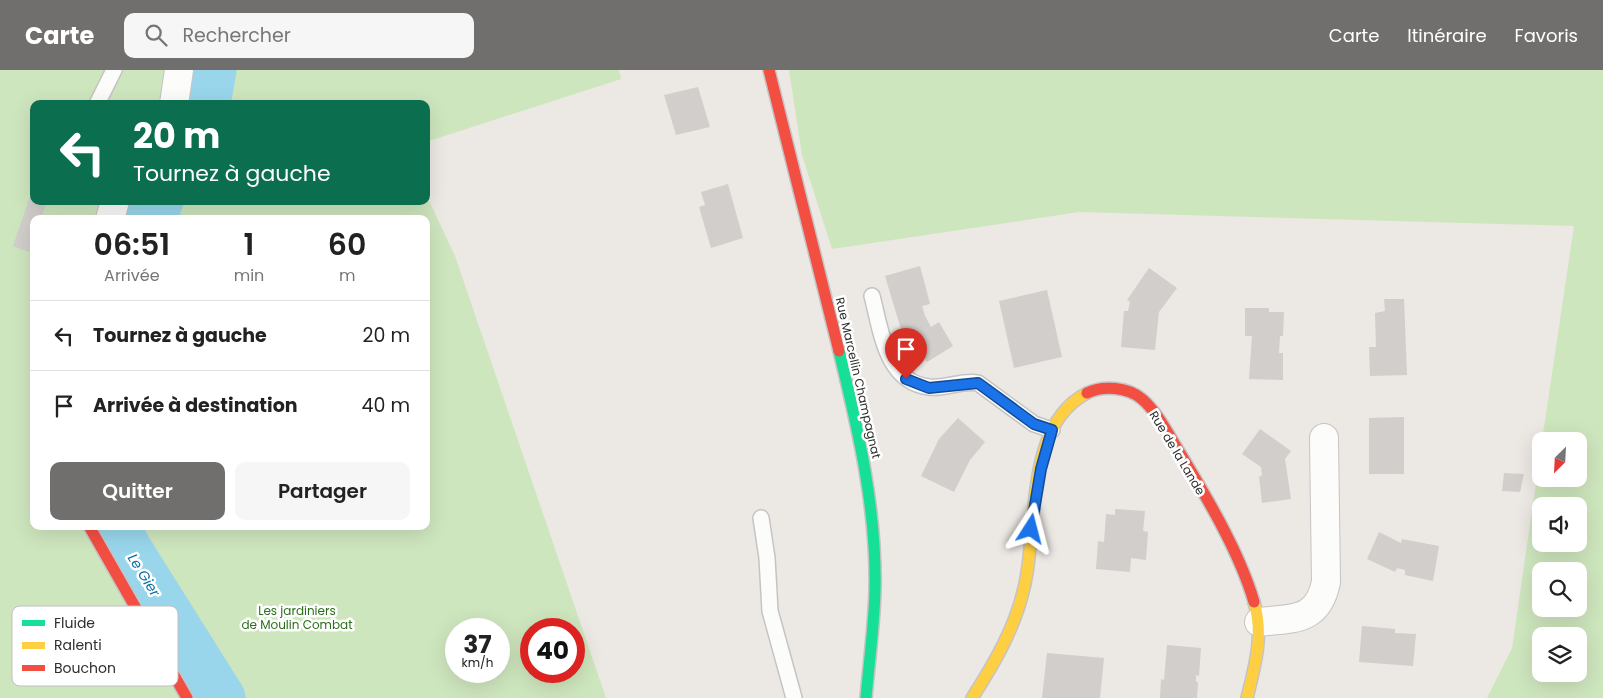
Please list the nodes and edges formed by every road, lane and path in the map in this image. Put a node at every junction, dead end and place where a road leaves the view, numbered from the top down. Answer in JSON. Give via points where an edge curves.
{"nodes":[{"id":1,"x":114,"y":70,"type":"edge"},
{"id":2,"x":179,"y":70,"type":"edge"},
{"id":3,"x":768,"y":70,"type":"edge"},
{"id":4,"x":99,"y":100,"type":"edge"},
{"id":5,"x":175,"y":100,"type":"edge"},
{"id":6,"x":872,"y":296,"type":"dead end"},
{"id":7,"x":1052,"y":430,"type":"junction"},
{"id":8,"x":1324,"y":438,"type":"dead end"},
{"id":9,"x":761,"y":518,"type":"dead end"},
{"id":10,"x":91,"y":530,"type":"edge"},
{"id":11,"x":135,"y":606,"type":"edge"},
{"id":12,"x":1259,"y":622,"type":"junction"},
{"id":13,"x":178,"y":682,"type":"edge"},
{"id":14,"x":187,"y":698,"type":"edge"},
{"id":15,"x":794,"y":698,"type":"edge"},
{"id":16,"x":866,"y":698,"type":"edge"},
{"id":17,"x":972,"y":698,"type":"edge"},
{"id":18,"x":1247,"y":698,"type":"edge"}],
"edges":[{"from":1,"to":4,"type":"lane"},
{"from":2,"to":5,"type":"street"},
{"from":3,"to":16,"type":"street","name":"Rue Marcellin Champagnat","via":[[857,425],[870,501],[875,591]]},
{"from":6,"to":7,"type":"lane","via":[[887,355],[906,379],[929,388],[978,383],[1034,424]]},
{"from":7,"to":12,"type":"street","name":"Rue de la Lande","via":[[1064,408],[1076,397],[1093,390],[1109,388],[1142,399],[1153,410],[1197,484],[1251,590]]},
{"from":7,"to":17,"type":"street","name":"Rue de la Lande","via":[[1038,486],[1025,585],[1018,609]]},
{"from":8,"to":12,"type":"street","via":[[1326,582],[1323,597],[1316,608],[1303,616]]},
{"from":9,"to":15,"type":"lane","via":[[770,611]]},
{"from":10,"to":11,"type":"street"},
{"from":12,"to":18,"type":"street","name":"Rue de la Lande","via":[[1258,646]]},
{"from":13,"to":14,"type":"street"}]}
